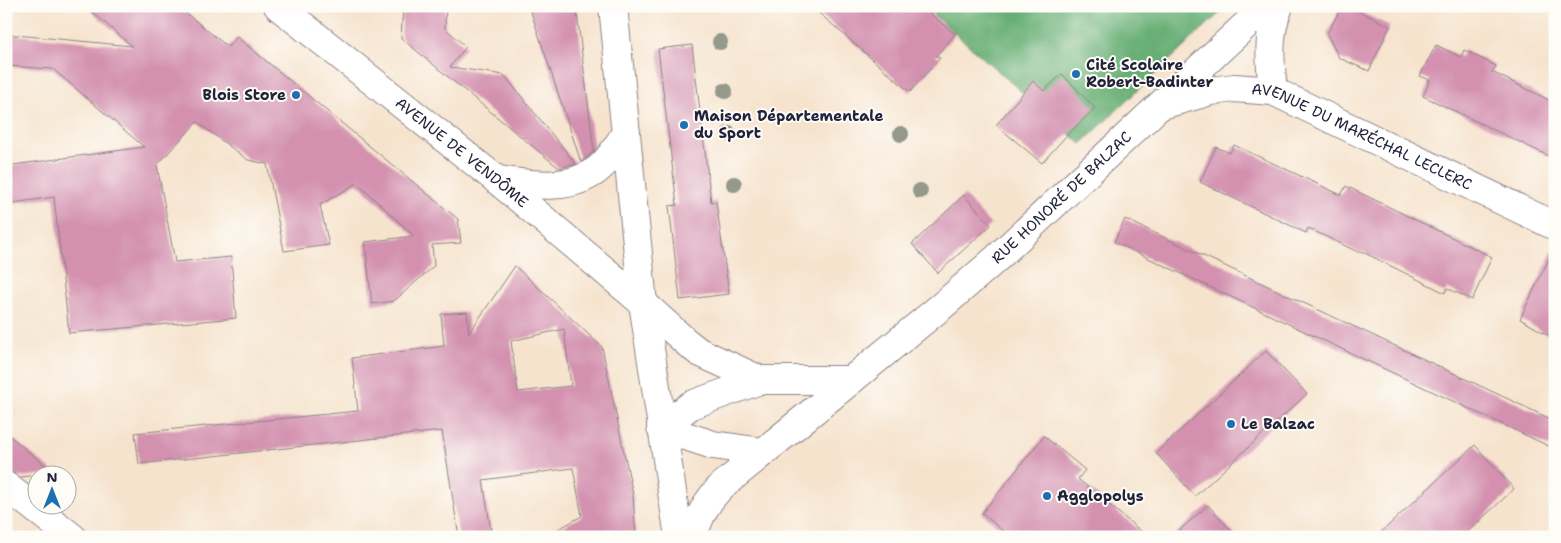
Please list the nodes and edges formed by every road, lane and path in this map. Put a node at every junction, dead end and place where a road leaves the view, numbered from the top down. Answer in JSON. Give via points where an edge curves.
{"nodes":[{"id":1,"x":278,"y":6,"type":"edge"},
{"id":2,"x":613,"y":6,"type":"edge"},
{"id":3,"x":1266,"y":6,"type":"edge"},
{"id":4,"x":1278,"y":6,"type":"edge"},
{"id":5,"x":1273,"y":91,"type":"junction"},
{"id":6,"x":1161,"y":105,"type":"junction"},
{"id":7,"x":626,"y":133,"type":"junction"},
{"id":8,"x":497,"y":180,"type":"junction"},
{"id":9,"x":1555,"y":226,"type":"edge"},
{"id":10,"x":643,"y":303,"type":"junction"},
{"id":11,"x":760,"y":380,"type":"junction"},
{"id":12,"x":851,"y":380,"type":"junction"},
{"id":13,"x":661,"y":428,"type":"junction"},
{"id":14,"x":763,"y":452,"type":"junction"},
{"id":15,"x":6,"y":486,"type":"edge"},
{"id":16,"x":72,"y":537,"type":"edge"},
{"id":17,"x":679,"y":537,"type":"edge"},
{"id":18,"x":693,"y":537,"type":"edge"}],
"edges":[{"from":1,"to":8,"type":"main road","name":"AVENUE DE VENDÔME"},
{"from":2,"to":7,"type":"main road"},
{"from":3,"to":6,"type":"main road","name":"RUE HONORÉ DE BALZAC"},
{"from":4,"to":5,"type":"main road","via":[[1271,26],[1269,55]]},
{"from":5,"to":6,"type":"main road","name":"AVENUE DU MARÉCHAL LECLERC","via":[[1234,88]]},
{"from":5,"to":9,"type":"main road","name":"AVENUE DU MARÉCHAL LECLERC"},
{"from":6,"to":12,"type":"main road","name":"RUE HONORÉ DE BALZAC","via":[[997,258]]},
{"from":7,"to":8,"type":"main road","via":[[597,170],[580,178],[553,187]]},
{"from":7,"to":10,"type":"main road"},
{"from":8,"to":10,"type":"main road","name":"AVENUE DE VENDÔME"},
{"from":10,"to":11,"type":"main road","via":[[699,352]]},
{"from":10,"to":13,"type":"main road"},
{"from":11,"to":12,"type":"main road"},
{"from":11,"to":13,"type":"main road","via":[[691,405]]},
{"from":12,"to":14,"type":"main road","name":"RUE HONORÉ DE BALZAC"},
{"from":13,"to":14,"type":"main road","via":[[713,445]]},
{"from":13,"to":17,"type":"main road"},
{"from":14,"to":18,"type":"main road","name":"RUE HONORÉ DE BALZAC","via":[[710,498]]},
{"from":15,"to":16,"type":"main road"}]}
